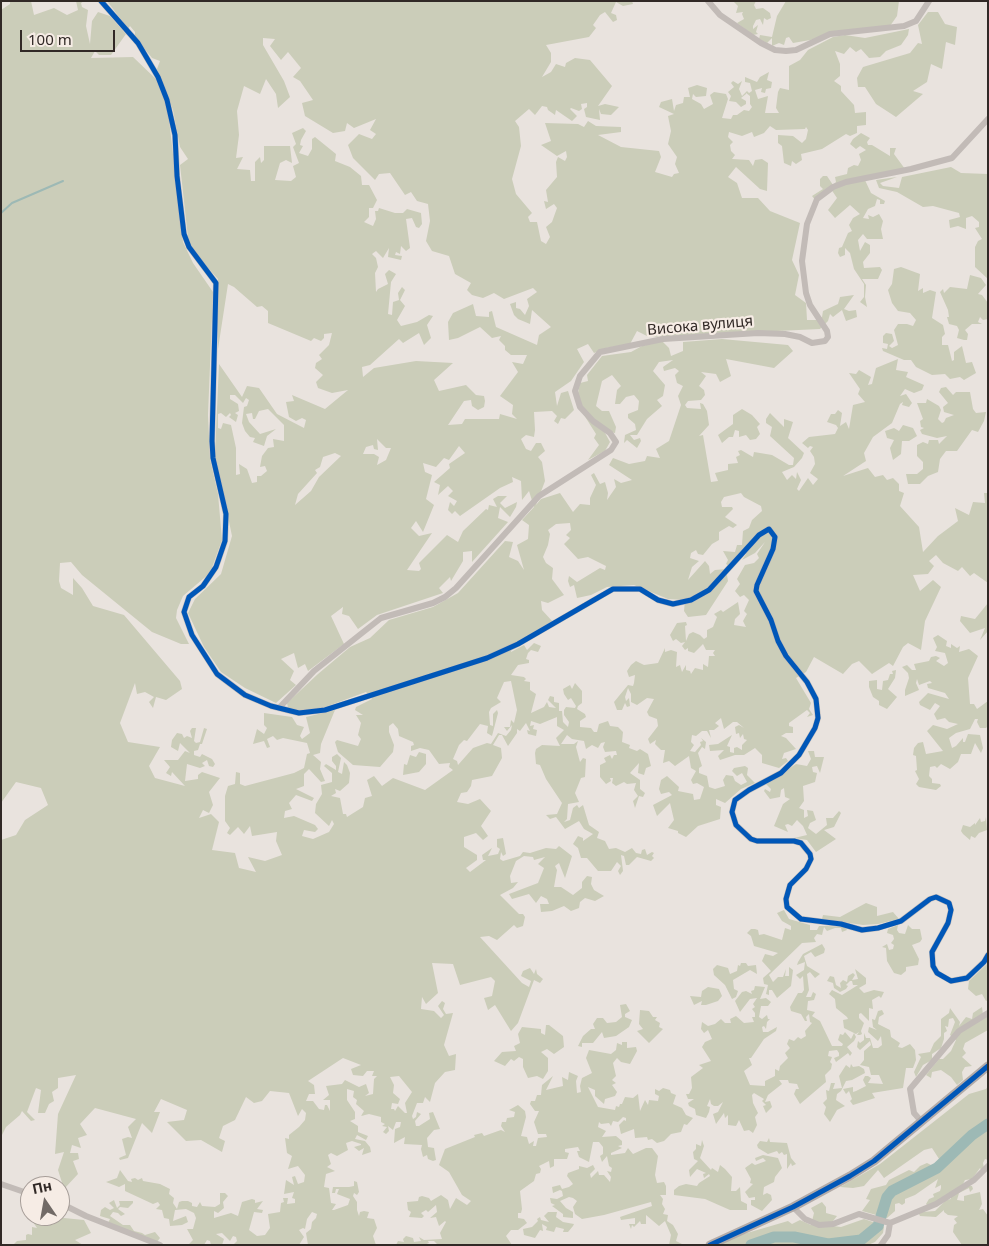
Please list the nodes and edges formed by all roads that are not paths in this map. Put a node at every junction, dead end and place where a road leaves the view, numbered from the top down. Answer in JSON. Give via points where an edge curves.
{"nodes":[{"id":1,"x":100,"y":1,"type":"edge"},
{"id":2,"x":708,"y":1,"type":"edge"},
{"id":3,"x":929,"y":1,"type":"edge"},
{"id":4,"x":988,"y":118,"type":"edge"},
{"id":5,"x":279,"y":708,"type":"junction"},
{"id":6,"x":988,"y":955,"type":"edge"},
{"id":7,"x":988,"y":1013,"type":"edge"},
{"id":8,"x":988,"y":1066,"type":"edge"},
{"id":9,"x":922,"y":1122,"type":"junction"},
{"id":10,"x":988,"y":1166,"type":"edge"},
{"id":11,"x":1,"y":1184,"type":"edge"},
{"id":12,"x":20,"y":1191,"type":"edge"},
{"id":13,"x":793,"y":1207,"type":"junction"},
{"id":14,"x":70,"y":1208,"type":"edge"},
{"id":15,"x":890,"y":1223,"type":"junction"},
{"id":16,"x":160,"y":1245,"type":"edge"},
{"id":17,"x":710,"y":1245,"type":"edge"},
{"id":18,"x":881,"y":1245,"type":"edge"}],
"edges":[{"from":1,"to":5,"type":"street","via":[[138,43],[158,77],[175,134],[184,234],[189,247],[216,283],[212,441],[226,514],[226,535],[216,567],[190,597],[184,612],[186,621],[217,674],[250,698]]},
{"from":2,"to":3,"type":"street","via":[[720,15],[762,43],[775,50],[786,51],[796,50],[830,34],[904,26],[916,21]]},
{"from":4,"to":5,"type":"street","name":"Висока вулиця","via":[[952,158],[846,182],[817,199],[807,224],[802,261],[806,293],[827,331],[825,341],[812,343],[785,334],[663,339],[596,355],[580,376],[575,391],[580,407],[616,442],[611,450],[539,496],[445,597],[381,618],[314,671]]},
{"from":5,"to":6,"type":"street","via":[[300,713],[325,710],[487,658],[518,644],[613,589],[640,589],[673,604],[692,600],[715,585],[759,535],[769,529],[775,538],[773,549],[756,591],[786,656],[816,699],[818,718],[799,755],[781,773],[735,800],[732,812],[736,825],[751,839],[802,843],[810,854],[806,869],[790,885],[786,899],[787,907],[801,919],[862,930],[878,928],[906,918],[936,898],[949,902],[951,910],[932,952],[937,973],[951,981],[967,978]]},
{"from":7,"to":9,"type":"street","via":[[960,1030],[910,1089],[914,1113]]},
{"from":8,"to":9,"type":"main road"},
{"from":9,"to":13,"type":"main road","via":[[858,1171]]},
{"from":10,"to":15,"type":"street","via":[[974,1180],[936,1204]]},
{"from":11,"to":12,"type":"street"},
{"from":13,"to":15,"type":"street","via":[[805,1219],[820,1225],[833,1224],[859,1214]]},
{"from":13,"to":17,"type":"main road"},
{"from":14,"to":16,"type":"street"},
{"from":15,"to":18,"type":"street","via":[[888,1235]]}]}
